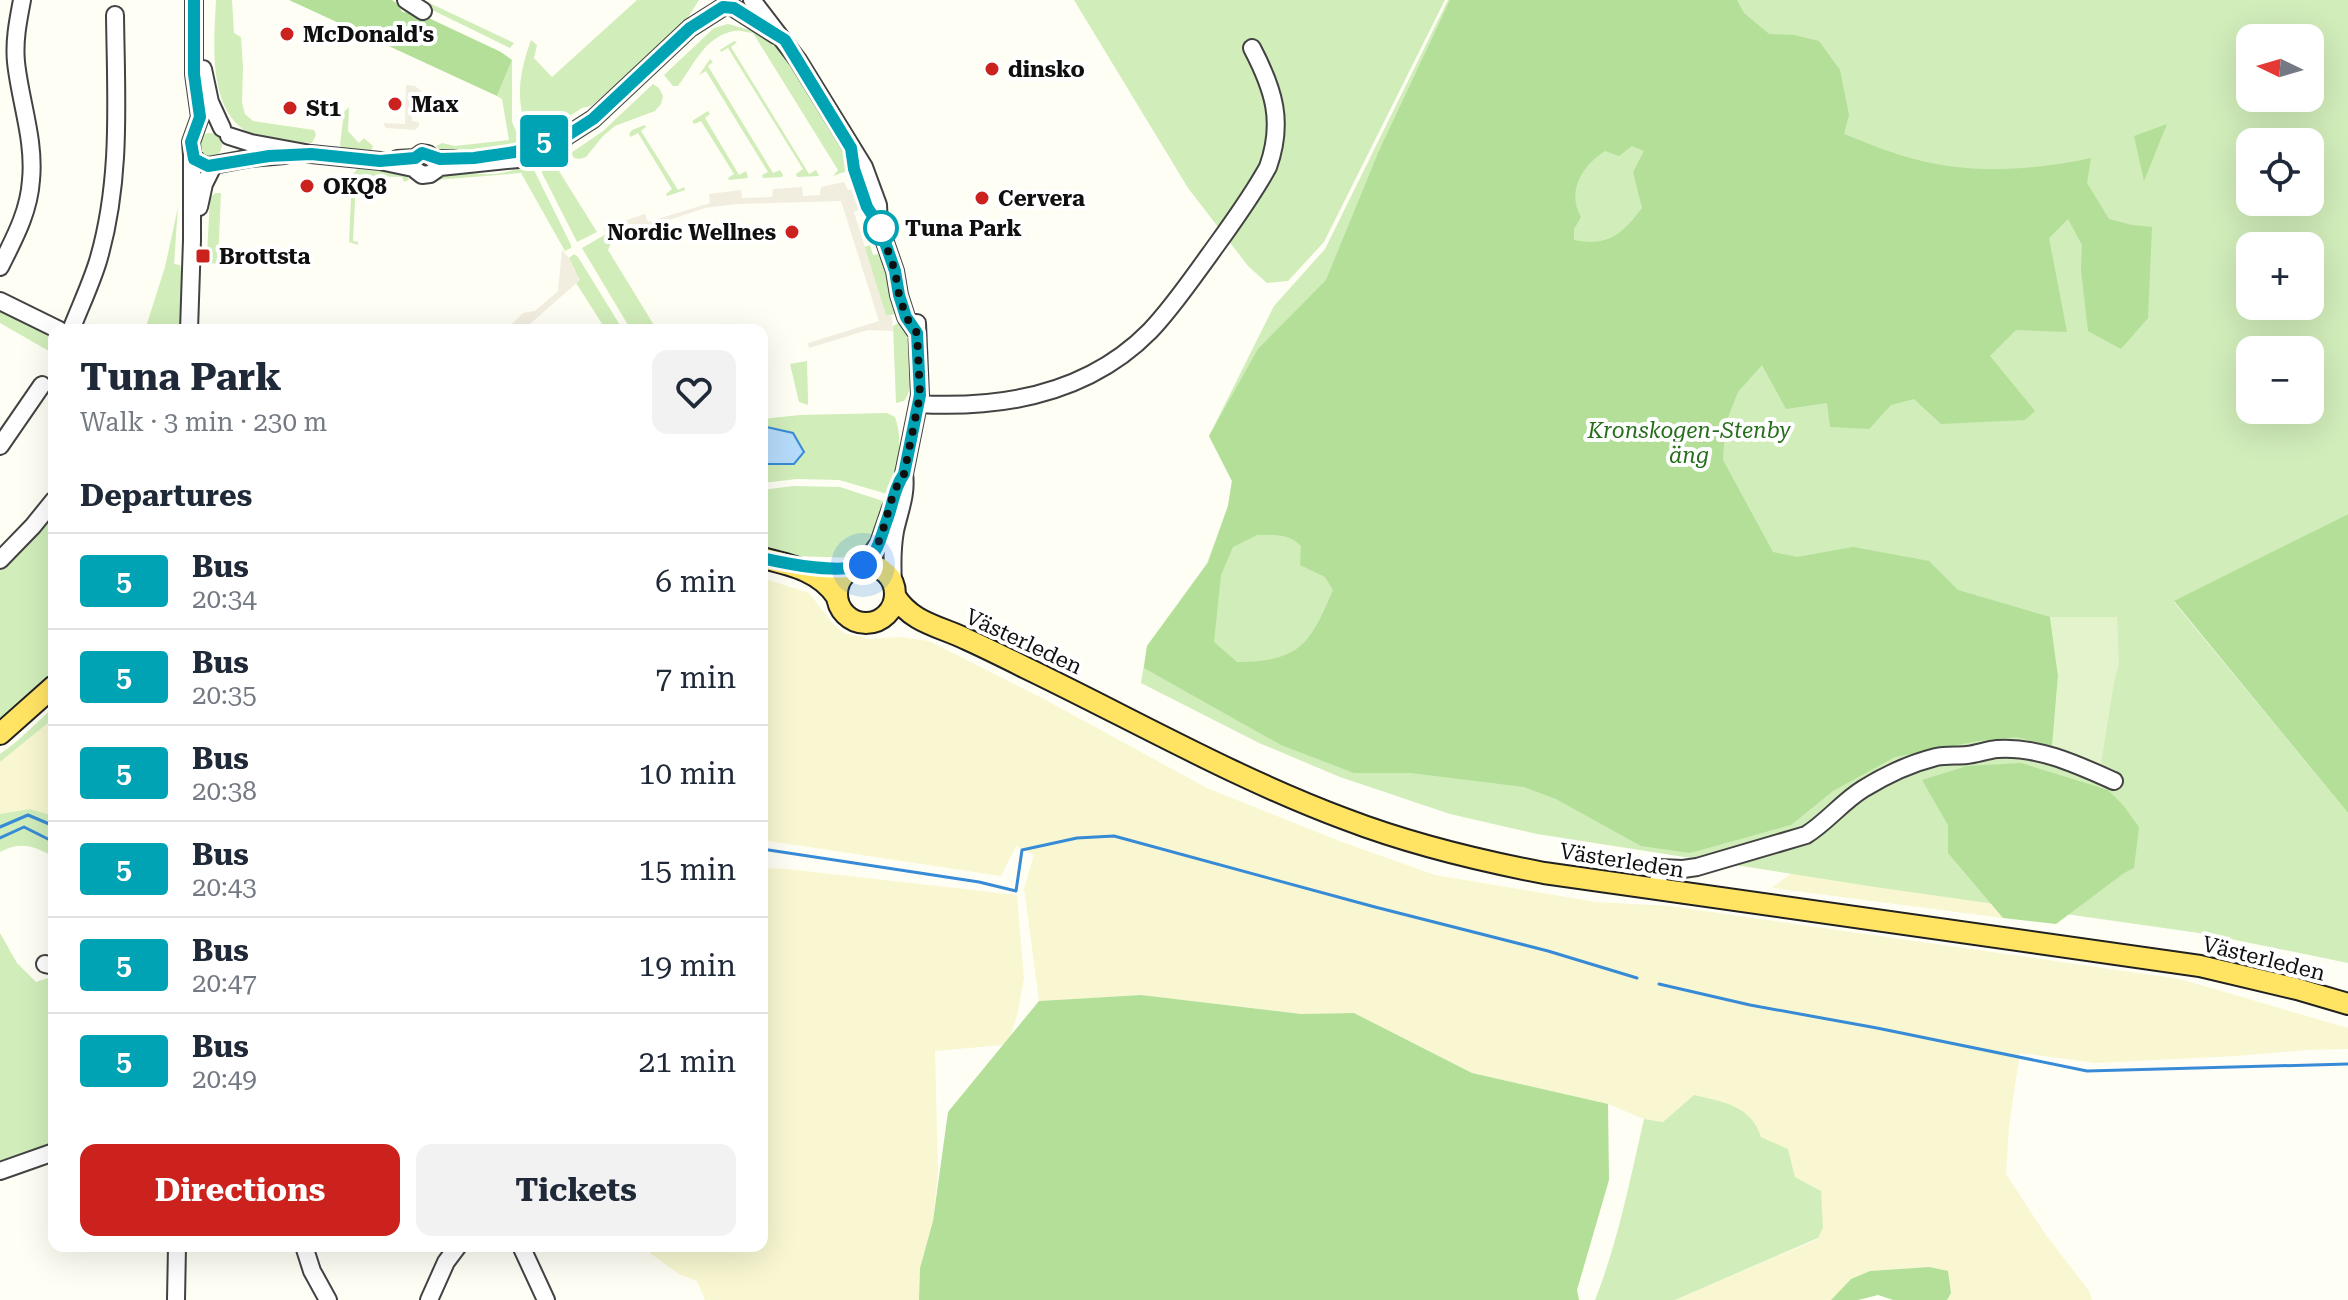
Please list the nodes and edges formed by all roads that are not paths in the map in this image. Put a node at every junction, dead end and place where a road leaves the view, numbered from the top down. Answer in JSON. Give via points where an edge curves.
{"nodes":[{"id":1,"x":22,"y":0,"type":"edge"},
{"id":2,"x":194,"y":0,"type":"edge"},
{"id":3,"x":205,"y":0,"type":"edge"},
{"id":4,"x":406,"y":0,"type":"edge"},
{"id":5,"x":752,"y":0,"type":"edge"},
{"id":6,"x":725,"y":3,"type":"edge"},
{"id":7,"x":423,"y":11,"type":"dead end"},
{"id":8,"x":115,"y":15,"type":"dead end"},
{"id":9,"x":785,"y":40,"type":"junction"},
{"id":10,"x":1252,"y":48,"type":"dead end"},
{"id":11,"x":197,"y":130,"type":"junction"},
{"id":12,"x":226,"y":132,"type":"junction"},
{"id":13,"x":311,"y":154,"type":"junction"},
{"id":14,"x":192,"y":155,"type":"junction"},
{"id":15,"x":218,"y":164,"type":"junction"},
{"id":16,"x":192,"y":240,"type":"junction"},
{"id":17,"x":0,"y":267,"type":"edge"},
{"id":18,"x":0,"y":301,"type":"edge"},
{"id":19,"x":73,"y":324,"type":"edge"},
{"id":20,"x":189,"y":324,"type":"edge"},
{"id":21,"x":48,"y":325,"type":"edge"},
{"id":22,"x":42,"y":385,"type":"dead end"},
{"id":23,"x":918,"y":404,"type":"junction"},
{"id":24,"x":0,"y":446,"type":"edge"},
{"id":25,"x":904,"y":474,"type":"junction"},
{"id":26,"x":48,"y":507,"type":"edge"},
{"id":27,"x":0,"y":560,"type":"edge"},
{"id":28,"x":768,"y":560,"type":"edge"},
{"id":29,"x":789,"y":565,"type":"junction"},
{"id":30,"x":858,"y":566,"type":"junction"},
{"id":31,"x":894,"y":590,"type":"junction"},
{"id":32,"x":837,"y":597,"type":"junction"},
{"id":33,"x":878,"y":620,"type":"junction"},
{"id":34,"x":929,"y":625,"type":"junction"},
{"id":35,"x":48,"y":691,"type":"edge"},
{"id":36,"x":48,"y":706,"type":"edge"},
{"id":37,"x":0,"y":734,"type":"edge"},
{"id":38,"x":0,"y":744,"type":"edge"},
{"id":39,"x":2114,"y":781,"type":"dead end"},
{"id":40,"x":1657,"y":890,"type":"junction"},
{"id":41,"x":2348,"y":1004,"type":"edge"},
{"id":42,"x":47,"y":1154,"type":"edge"},
{"id":43,"x":0,"y":1171,"type":"edge"},
{"id":44,"x":177,"y":1252,"type":"edge"},
{"id":45,"x":306,"y":1252,"type":"edge"},
{"id":46,"x":454,"y":1252,"type":"edge"},
{"id":47,"x":524,"y":1252,"type":"edge"},
{"id":48,"x":176,"y":1300,"type":"edge"},
{"id":49,"x":328,"y":1300,"type":"edge"},
{"id":50,"x":429,"y":1300,"type":"edge"},
{"id":51,"x":546,"y":1300,"type":"edge"}],
"edges":[{"from":1,"to":17,"type":"street","via":[[15,46],[31,146],[31,181],[22,221]]},
{"from":2,"to":11,"type":"street"},
{"from":3,"to":12,"type":"street","via":[[205,81]]},
{"from":4,"to":7,"type":"street"},
{"from":5,"to":9,"type":"street"},
{"from":6,"to":9,"type":"street"},
{"from":6,"to":13,"type":"street","via":[[690,28],[593,119],[553,149],[534,156],[433,165],[422,175],[414,163]]},
{"from":8,"to":19,"type":"street","via":[[117,151],[110,210],[98,262]]},
{"from":9,"to":23,"type":"street","via":[[851,148],[867,207],[909,292],[916,313]]},
{"from":10,"to":23,"type":"street","via":[[1276,112],[1268,167],[1202,266],[1150,330],[1104,368],[1047,393],[991,403]]},
{"from":11,"to":12,"type":"street","via":[[211,125]]},
{"from":11,"to":14,"type":"street"},
{"from":12,"to":13,"type":"street","via":[[251,143]]},
{"from":12,"to":15,"type":"street","via":[[231,150]]},
{"from":13,"to":15,"type":"street"},
{"from":14,"to":15,"type":"street","via":[[201,164]]},
{"from":14,"to":16,"type":"street"},
{"from":15,"to":16,"type":"street","via":[[204,184]]},
{"from":16,"to":20,"type":"street"},
{"from":18,"to":21,"type":"street"},
{"from":22,"to":24,"type":"street"},
{"from":23,"to":25,"type":"street"},
{"from":25,"to":30,"type":"street","via":[[879,543]]},
{"from":25,"to":31,"type":"street","via":[[891,560]]},
{"from":26,"to":27,"type":"street"},
{"from":28,"to":29,"type":"main road"},
{"from":29,"to":30,"type":"main road"},
{"from":29,"to":32,"type":"main road","via":[[824,581]]},
{"from":30,"to":31,"type":"main road","via":[[881,569]]},
{"from":30,"to":32,"type":"main road","via":[[844,574]]},
{"from":31,"to":33,"type":"main road","via":[[890,611]]},
{"from":31,"to":34,"type":"main road","name":"Västerleden","via":[[908,613]]},
{"from":32,"to":33,"type":"main road","via":[[851,620]]},
{"from":33,"to":34,"type":"main road","name":"Västerleden"},
{"from":34,"to":40,"type":"main road","name":"Västerleden","via":[[1345,820],[1497,864]]},
{"from":35,"to":37,"type":"main road"},
{"from":36,"to":38,"type":"main road"},
{"from":39,"to":40,"type":"street","via":[[2030,751],[1995,749],[1934,758],[1866,787],[1806,835],[1697,867],[1660,868]]},
{"from":40,"to":41,"type":"main road","name":"Västerleden","via":[[2200,966]]},
{"from":42,"to":43,"type":"street"},
{"from":44,"to":48,"type":"street"},
{"from":45,"to":49,"type":"street"},
{"from":46,"to":50,"type":"street"},
{"from":47,"to":51,"type":"street"}]}
